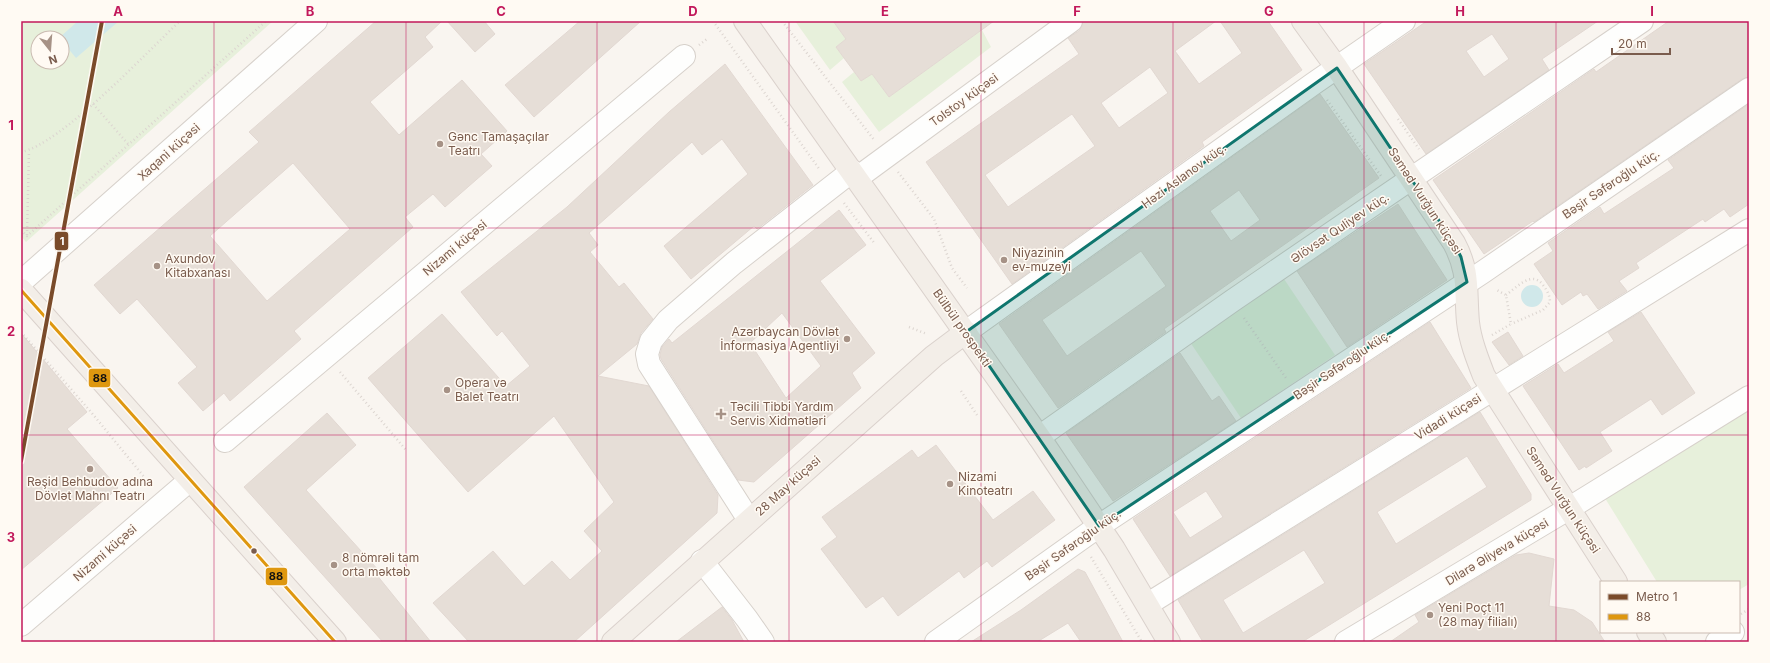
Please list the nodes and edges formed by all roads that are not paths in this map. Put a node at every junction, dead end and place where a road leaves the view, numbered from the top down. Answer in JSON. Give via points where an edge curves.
{"nodes":[{"id":1,"x":316,"y":21,"type":"edge"},
{"id":2,"x":745,"y":21,"type":"edge"},
{"id":3,"x":1071,"y":21,"type":"edge"},
{"id":4,"x":1303,"y":21,"type":"edge"},
{"id":5,"x":1404,"y":21,"type":"edge"},
{"id":6,"x":1642,"y":21,"type":"edge"},
{"id":7,"x":1052,"y":28,"type":"edge"},
{"id":8,"x":684,"y":56,"type":"dead end"},
{"id":9,"x":1337,"y":68,"type":"junction"},
{"id":10,"x":1749,"y":89,"type":"edge"},
{"id":11,"x":854,"y":174,"type":"junction"},
{"id":12,"x":1412,"y":179,"type":"junction"},
{"id":13,"x":1749,"y":230,"type":"edge"},
{"id":14,"x":21,"y":282,"type":"edge"},
{"id":15,"x":1466,"y":282,"type":"junction"},
{"id":16,"x":21,"y":290,"type":"edge"},
{"id":17,"x":966,"y":332,"type":"junction"},
{"id":18,"x":1492,"y":390,"type":"junction"},
{"id":19,"x":1749,"y":397,"type":"edge"},
{"id":20,"x":1039,"y":437,"type":"junction"},
{"id":21,"x":225,"y":441,"type":"dead end"},
{"id":22,"x":190,"y":480,"type":"junction"},
{"id":23,"x":1568,"y":509,"type":"junction"},
{"id":24,"x":749,"y":520,"type":"junction"},
{"id":25,"x":1099,"y":526,"type":"junction"},
{"id":26,"x":702,"y":561,"type":"junction"},
{"id":27,"x":1615,"y":581,"type":"edge"},
{"id":28,"x":1148,"y":604,"type":"junction"},
{"id":29,"x":1749,"y":622,"type":"edge"},
{"id":30,"x":21,"y":625,"type":"edge"},
{"id":31,"x":1740,"y":627,"type":"edge"},
{"id":32,"x":1649,"y":633,"type":"edge"},
{"id":33,"x":1731,"y":633,"type":"edge"},
{"id":34,"x":335,"y":642,"type":"edge"},
{"id":35,"x":613,"y":642,"type":"edge"},
{"id":36,"x":763,"y":642,"type":"edge"},
{"id":37,"x":936,"y":642,"type":"edge"},
{"id":38,"x":1169,"y":642,"type":"edge"},
{"id":39,"x":1346,"y":642,"type":"edge"},
{"id":40,"x":1655,"y":642,"type":"edge"},
{"id":41,"x":1717,"y":642,"type":"edge"}],
"edges":[{"from":1,"to":14,"type":"street","name":"Xaqani küçəsi"},
{"from":2,"to":11,"type":"main road","name":"Bülbül prospekti"},
{"from":3,"to":7,"type":"street","name":"Tolstoy küçəsi"},
{"from":4,"to":9,"type":"main road","name":"Səməd Vurğun küçəsi"},
{"from":5,"to":9,"type":"street","name":"Həzi Aslanov küç."},
{"from":6,"to":12,"type":"street","name":"Əlövsət Quliyev küç."},
{"from":7,"to":11,"type":"street","name":"Tolstoy küçəsi"},
{"from":8,"to":21,"type":"street","name":"Nizami küçəsi"},
{"from":9,"to":12,"type":"main road","name":"Səməd Vurğun küçəsi"},
{"from":9,"to":17,"type":"street","name":"Həzi Aslanov küç."},
{"from":10,"to":15,"type":"street","name":"Bəşir Səfəroğlu küç."},
{"from":11,"to":17,"type":"main road","name":"Bülbül prospekti"},
{"from":11,"to":24,"type":"street","name":"Tolstoy küçəsi","via":[[734,263],[668,320],[651,341],[647,354],[649,364]]},
{"from":12,"to":15,"type":"main road","name":"Səməd Vurğun küçəsi","via":[[1454,242],[1461,256]]},
{"from":12,"to":20,"type":"street","name":"Əlövsət Quliyev küç.","via":[[1232,301]]},
{"from":13,"to":18,"type":"street","name":"Vidadi küçəsi"},
{"from":15,"to":18,"type":"main road","name":"Səməd Vurğun küçəsi","via":[[1468,324],[1473,346]]},
{"from":15,"to":25,"type":"street","name":"Bəşir Səfəroğlu küç."},
{"from":16,"to":22,"type":"main road"},
{"from":17,"to":20,"type":"main road","name":"Bülbül prospekti"},
{"from":17,"to":24,"type":"main road","name":"28 May küçəsi","via":[[934,356]]},
{"from":18,"to":23,"type":"main road","name":"Səməd Vurğun küçəsi"},
{"from":18,"to":28,"type":"street","name":"Vidadi küçəsi"},
{"from":19,"to":23,"type":"street","name":"Dilarə Əliyeva küçəsi"},
{"from":20,"to":25,"type":"main road","name":"Bülbül prospekti"},
{"from":22,"to":30,"type":"street","name":"Nizami küçəsi"},
{"from":22,"to":34,"type":"main road"},
{"from":23,"to":27,"type":"main road","name":"Səməd Vurğun küçəsi"},
{"from":23,"to":39,"type":"street","name":"Dilarə Əliyeva küçəsi"},
{"from":24,"to":26,"type":"main road","name":"28 May küçəsi"},
{"from":25,"to":28,"type":"main road","name":"Bülbül prospekti"},
{"from":25,"to":37,"type":"street","name":"Bəşir Səfəroğlu küç."},
{"from":26,"to":35,"type":"main road","name":"28 May küçəsi"},
{"from":26,"to":36,"type":"street"},
{"from":28,"to":38,"type":"main road","name":"Bülbül prospekti"},
{"from":29,"to":31,"type":"street"},
{"from":32,"to":40,"type":"main road"},
{"from":33,"to":41,"type":"street"}]}
